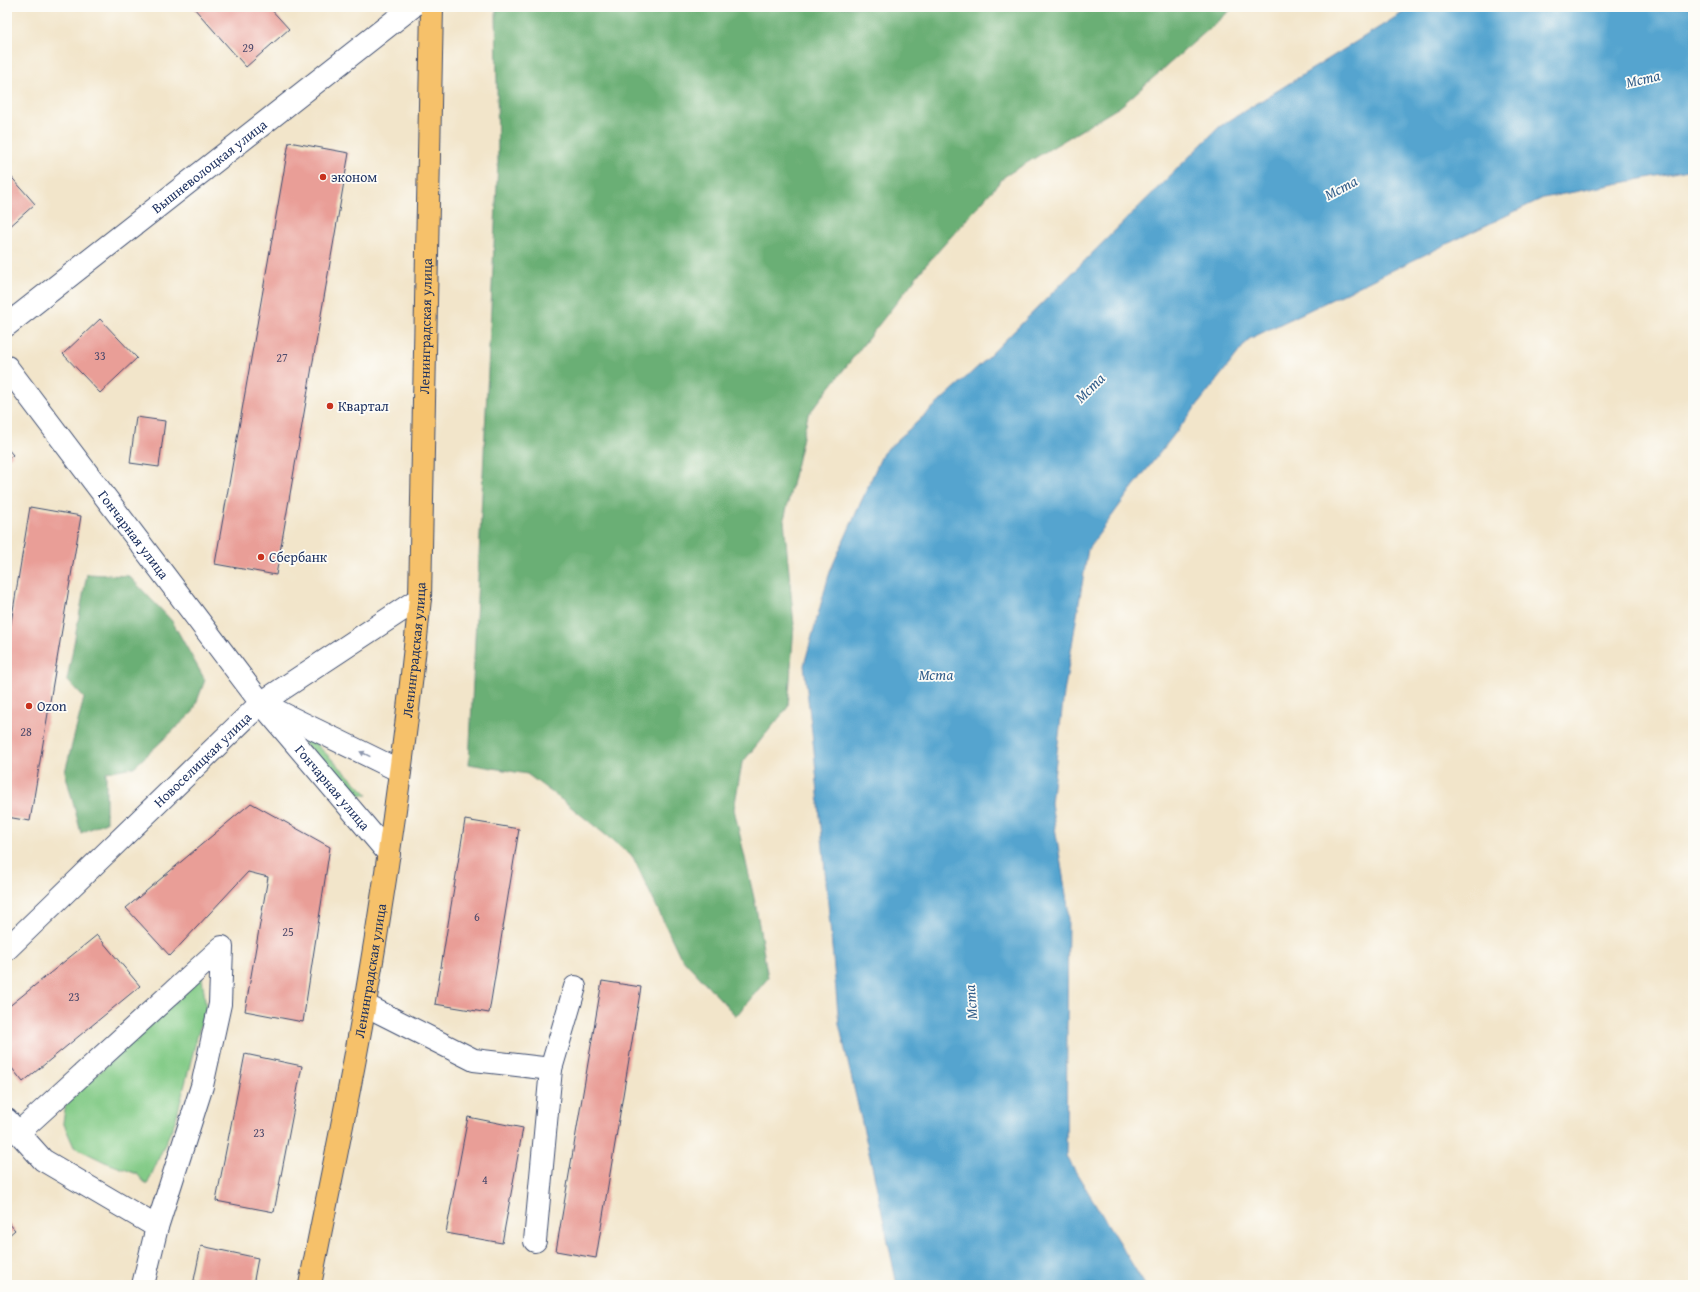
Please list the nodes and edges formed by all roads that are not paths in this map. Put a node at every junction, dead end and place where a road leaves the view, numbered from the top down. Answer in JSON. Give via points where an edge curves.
{"nodes":[{"id":1,"x":412,"y":7,"type":"edge"},
{"id":2,"x":432,"y":7,"type":"edge"},
{"id":3,"x":7,"y":325,"type":"edge"},
{"id":4,"x":7,"y":367,"type":"edge"},
{"id":5,"x":420,"y":598,"type":"junction"},
{"id":6,"x":261,"y":702,"type":"junction"},
{"id":7,"x":400,"y":772,"type":"junction"},
{"id":8,"x":389,"y":854,"type":"junction"},
{"id":9,"x":7,"y":949,"type":"edge"},
{"id":10,"x":575,"y":988,"type":"dead end"},
{"id":11,"x":365,"y":1005,"type":"junction"},
{"id":12,"x":551,"y":1068,"type":"junction"},
{"id":13,"x":13,"y":1126,"type":"edge"},
{"id":14,"x":157,"y":1227,"type":"junction"},
{"id":15,"x":535,"y":1241,"type":"dead end"},
{"id":16,"x":143,"y":1285,"type":"edge"},
{"id":17,"x":310,"y":1285,"type":"edge"}],
"edges":[{"from":1,"to":3,"type":"street","name":"Вышневолоцкая улица"},
{"from":2,"to":5,"type":"main road","name":"Ленинградская улица"},
{"from":4,"to":6,"type":"street","name":"Гончарная улица"},
{"from":5,"to":6,"type":"street","name":"Новоселицкая улица"},
{"from":5,"to":7,"type":"main road","name":"Ленинградская улица"},
{"from":7,"to":6,"type":"street","name":"Гончарная улица","one_way":true},
{"from":6,"to":8,"type":"street","name":"Гончарная улица"},
{"from":6,"to":9,"type":"street","name":"Новоселицкая улица"},
{"from":7,"to":8,"type":"main road","name":"Ленинградская улица"},
{"from":8,"to":11,"type":"main road","name":"Ленинградская улица"},
{"from":10,"to":12,"type":"street"},
{"from":11,"to":12,"type":"street","via":[[474,1060]]},
{"from":11,"to":17,"type":"main road","name":"Ленинградская улица"},
{"from":12,"to":15,"type":"street"},
{"from":13,"to":14,"type":"street","via":[[43,1160]]},
{"from":13,"to":14,"type":"street","via":[[222,947],[220,1004],[202,1086]]},
{"from":14,"to":16,"type":"street"}]}
